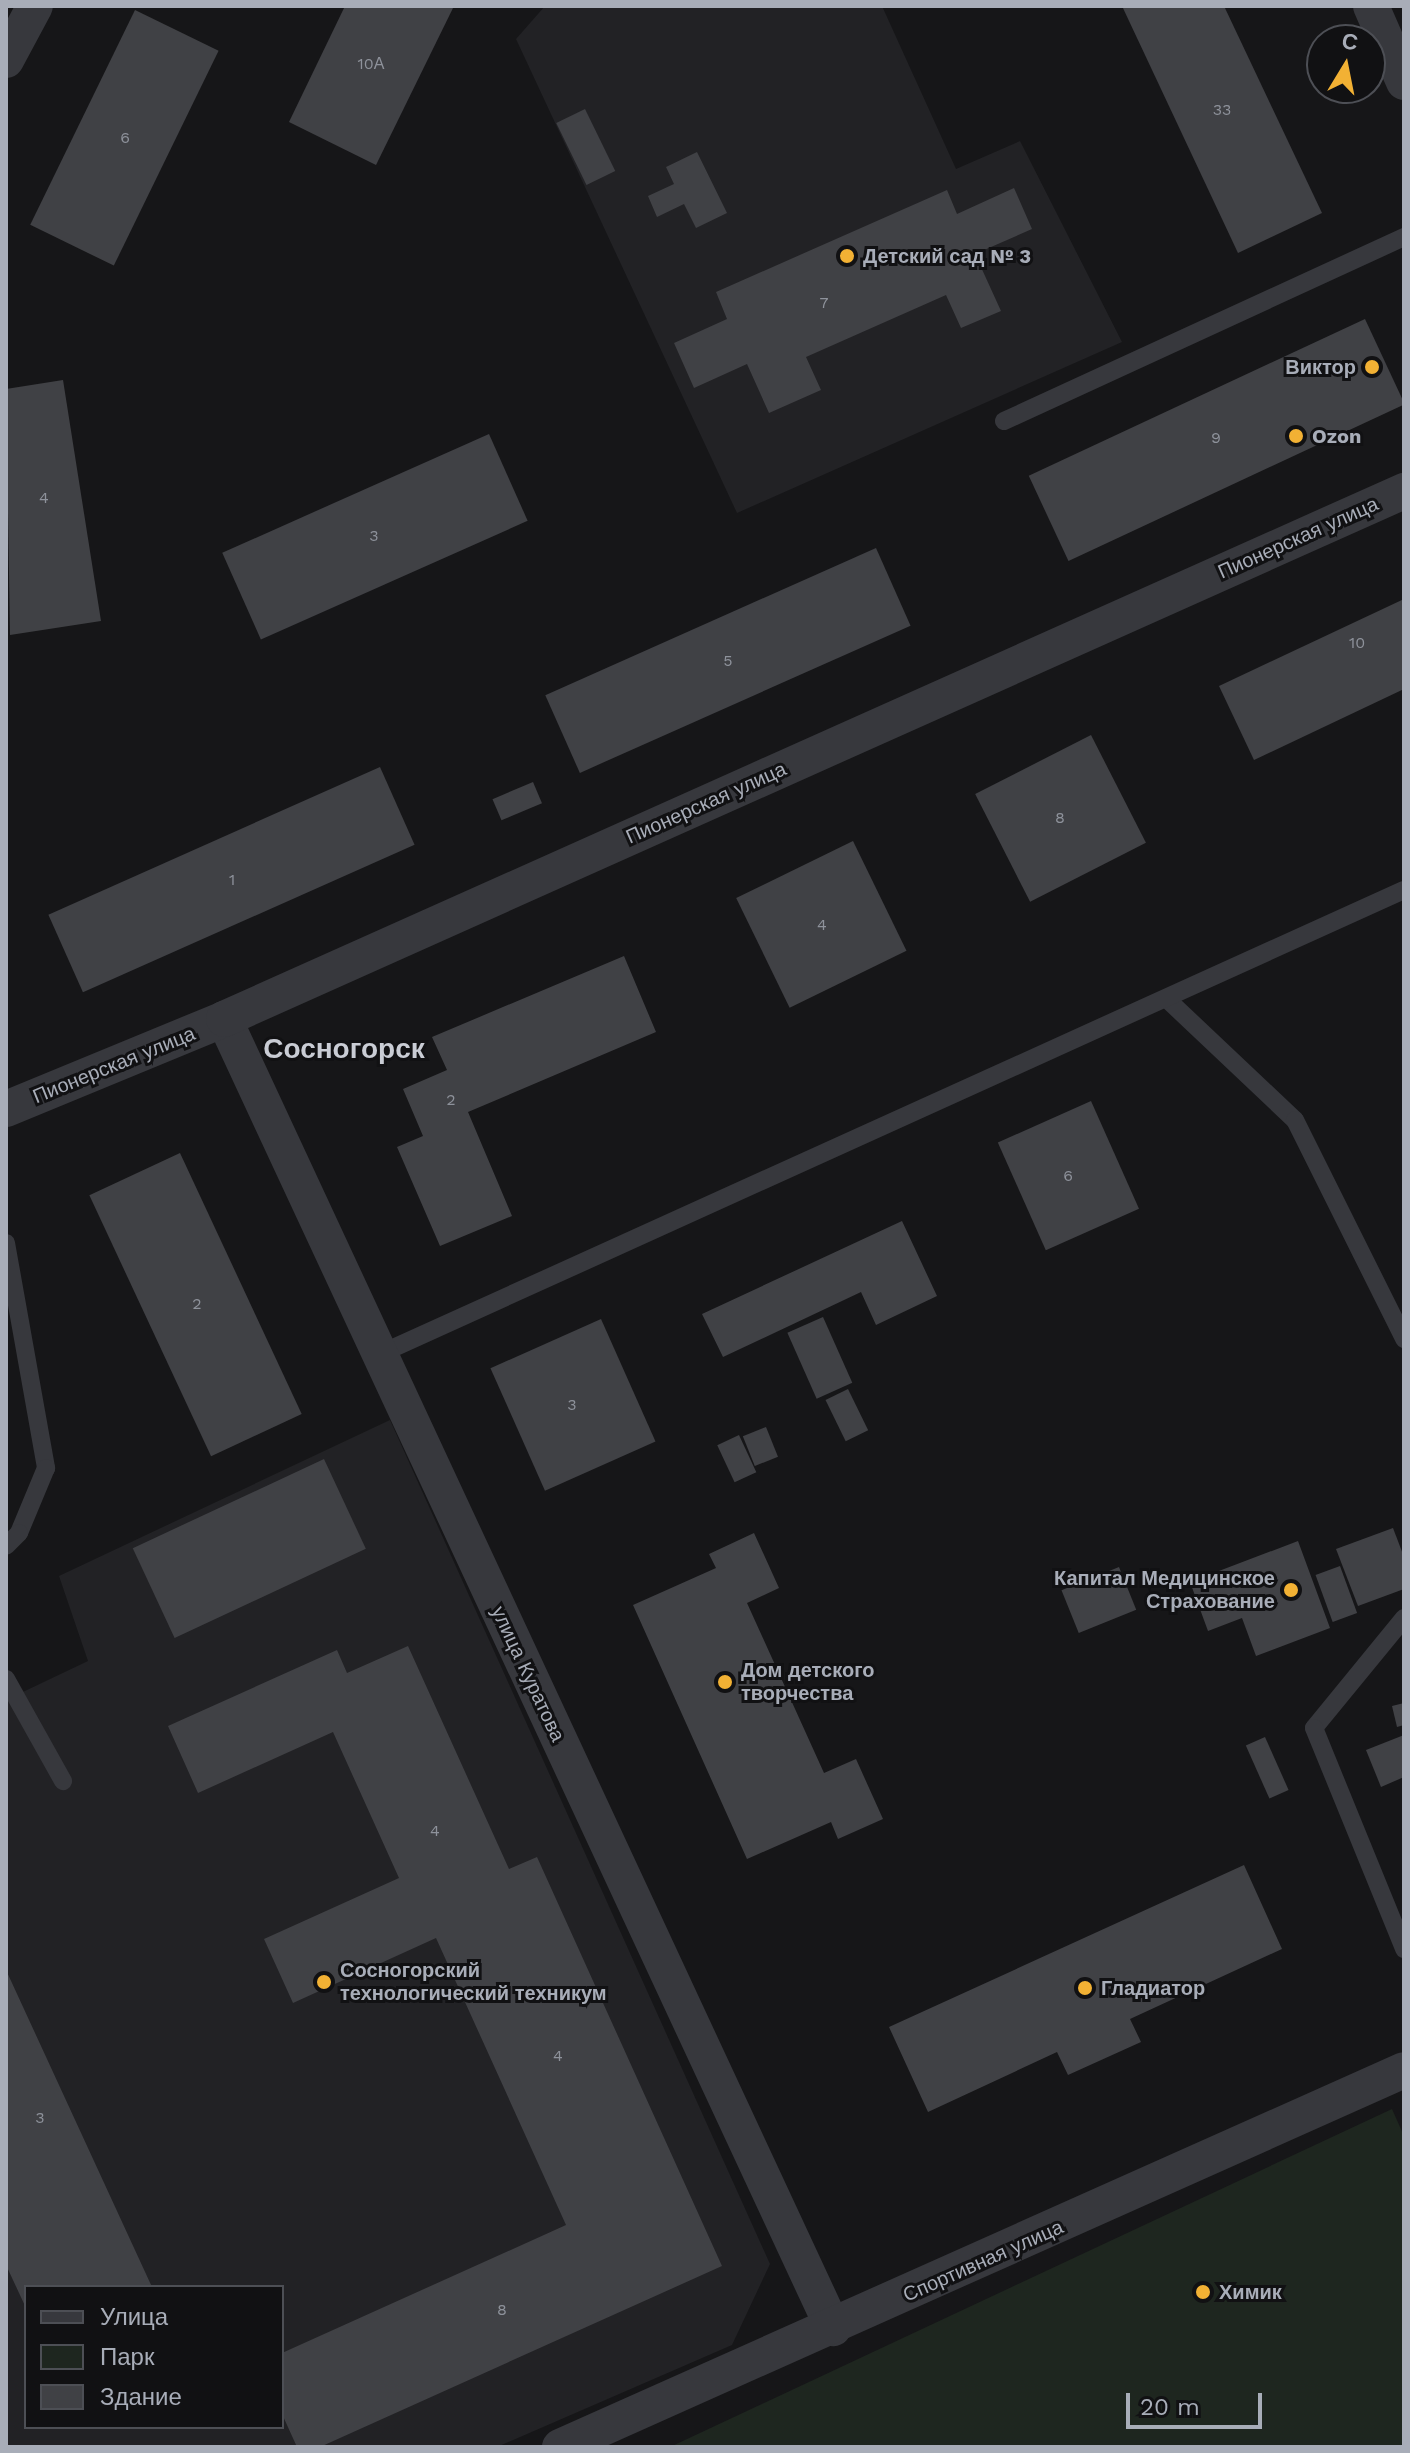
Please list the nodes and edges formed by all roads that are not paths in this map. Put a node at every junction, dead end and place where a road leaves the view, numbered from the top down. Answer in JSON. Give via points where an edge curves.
{"nodes":[{"id":1,"x":35,"y":6,"type":"edge"},
{"id":2,"x":1371,"y":6,"type":"edge"},
{"id":3,"x":6,"y":60,"type":"edge"},
{"id":4,"x":1404,"y":82,"type":"edge"},
{"id":5,"x":1404,"y":237,"type":"edge"},
{"id":6,"x":1004,"y":421,"type":"dead end"},
{"id":7,"x":1404,"y":491,"type":"edge"},
{"id":8,"x":1404,"y":890,"type":"edge"},
{"id":9,"x":1169,"y":1001,"type":"junction"},
{"id":10,"x":224,"y":1019,"type":"junction"},
{"id":11,"x":6,"y":1109,"type":"edge"},
{"id":12,"x":6,"y":1243,"type":"edge"},
{"id":13,"x":1404,"y":1339,"type":"edge"},
{"id":14,"x":380,"y":1354,"type":"junction"},
{"id":15,"x":6,"y":1546,"type":"edge"},
{"id":16,"x":1404,"y":1618,"type":"edge"},
{"id":17,"x":6,"y":1679,"type":"edge"},
{"id":18,"x":63,"y":1781,"type":"dead end"},
{"id":19,"x":1404,"y":1949,"type":"edge"},
{"id":20,"x":1404,"y":2070,"type":"edge"},
{"id":21,"x":833,"y":2328,"type":"junction"},
{"id":22,"x":560,"y":2447,"type":"edge"}],
"edges":[{"from":1,"to":3,"type":"street"},
{"from":2,"to":4,"type":"street"},
{"from":5,"to":6,"type":"lane"},
{"from":7,"to":10,"type":"street","name":"Пионерская улица"},
{"from":8,"to":9,"type":"lane"},
{"from":9,"to":13,"type":"lane","via":[[1295,1120]]},
{"from":9,"to":14,"type":"lane"},
{"from":10,"to":11,"type":"street","name":"Пионерская улица"},
{"from":10,"to":14,"type":"street","name":"улица Куратова"},
{"from":12,"to":15,"type":"lane","via":[[46,1468],[19,1533]]},
{"from":14,"to":21,"type":"street","name":"улица Куратова"},
{"from":16,"to":19,"type":"lane","via":[[1314,1728]]},
{"from":17,"to":18,"type":"lane"},
{"from":20,"to":21,"type":"street","name":"Спортивная улица"},
{"from":21,"to":22,"type":"street","name":"Спортивная улица"}]}
